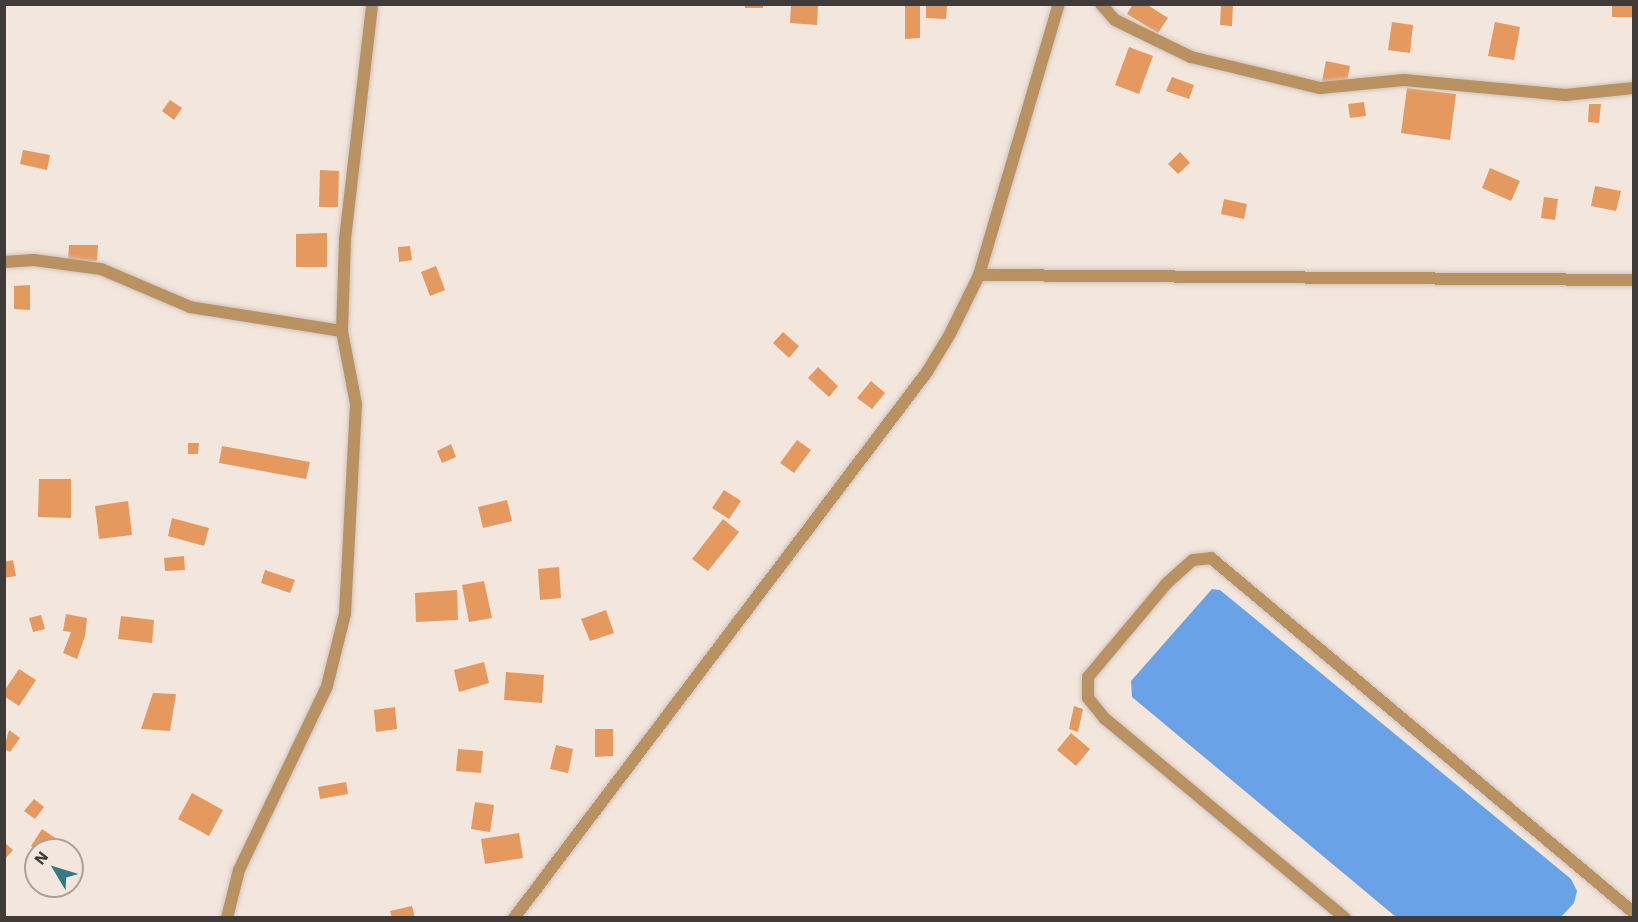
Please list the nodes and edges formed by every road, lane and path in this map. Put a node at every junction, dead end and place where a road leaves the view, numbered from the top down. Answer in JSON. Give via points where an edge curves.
{"nodes":[{"id":1,"x":372,"y":4,"type":"edge"},
{"id":2,"x":1059,"y":4,"type":"edge"},
{"id":3,"x":1101,"y":4,"type":"edge"},
{"id":4,"x":1634,"y":88,"type":"edge"},
{"id":5,"x":4,"y":262,"type":"edge"},
{"id":6,"x":979,"y":275,"type":"junction"},
{"id":7,"x":1634,"y":280,"type":"edge"},
{"id":8,"x":342,"y":331,"type":"junction"},
{"id":9,"x":1634,"y":913,"type":"edge"},
{"id":10,"x":227,"y":918,"type":"edge"},
{"id":11,"x":514,"y":918,"type":"edge"},
{"id":12,"x":1345,"y":918,"type":"edge"}],
"edges":[{"from":1,"to":8,"type":"street","via":[[345,239]]},
{"from":2,"to":6,"type":"street"},
{"from":3,"to":4,"type":"street","via":[[1115,20],[1191,57],[1320,88],[1404,80],[1565,95]]},
{"from":5,"to":8,"type":"street","via":[[34,260],[101,269],[190,307]]},
{"from":6,"to":7,"type":"street"},
{"from":6,"to":11,"type":"street","via":[[927,372]]},
{"from":8,"to":10,"type":"street","via":[[356,404],[345,614],[327,686],[239,870],[228,900]]},
{"from":9,"to":12,"type":"street","via":[[1211,558],[1193,560],[1166,584],[1088,677],[1088,698],[1105,719]]}]}
